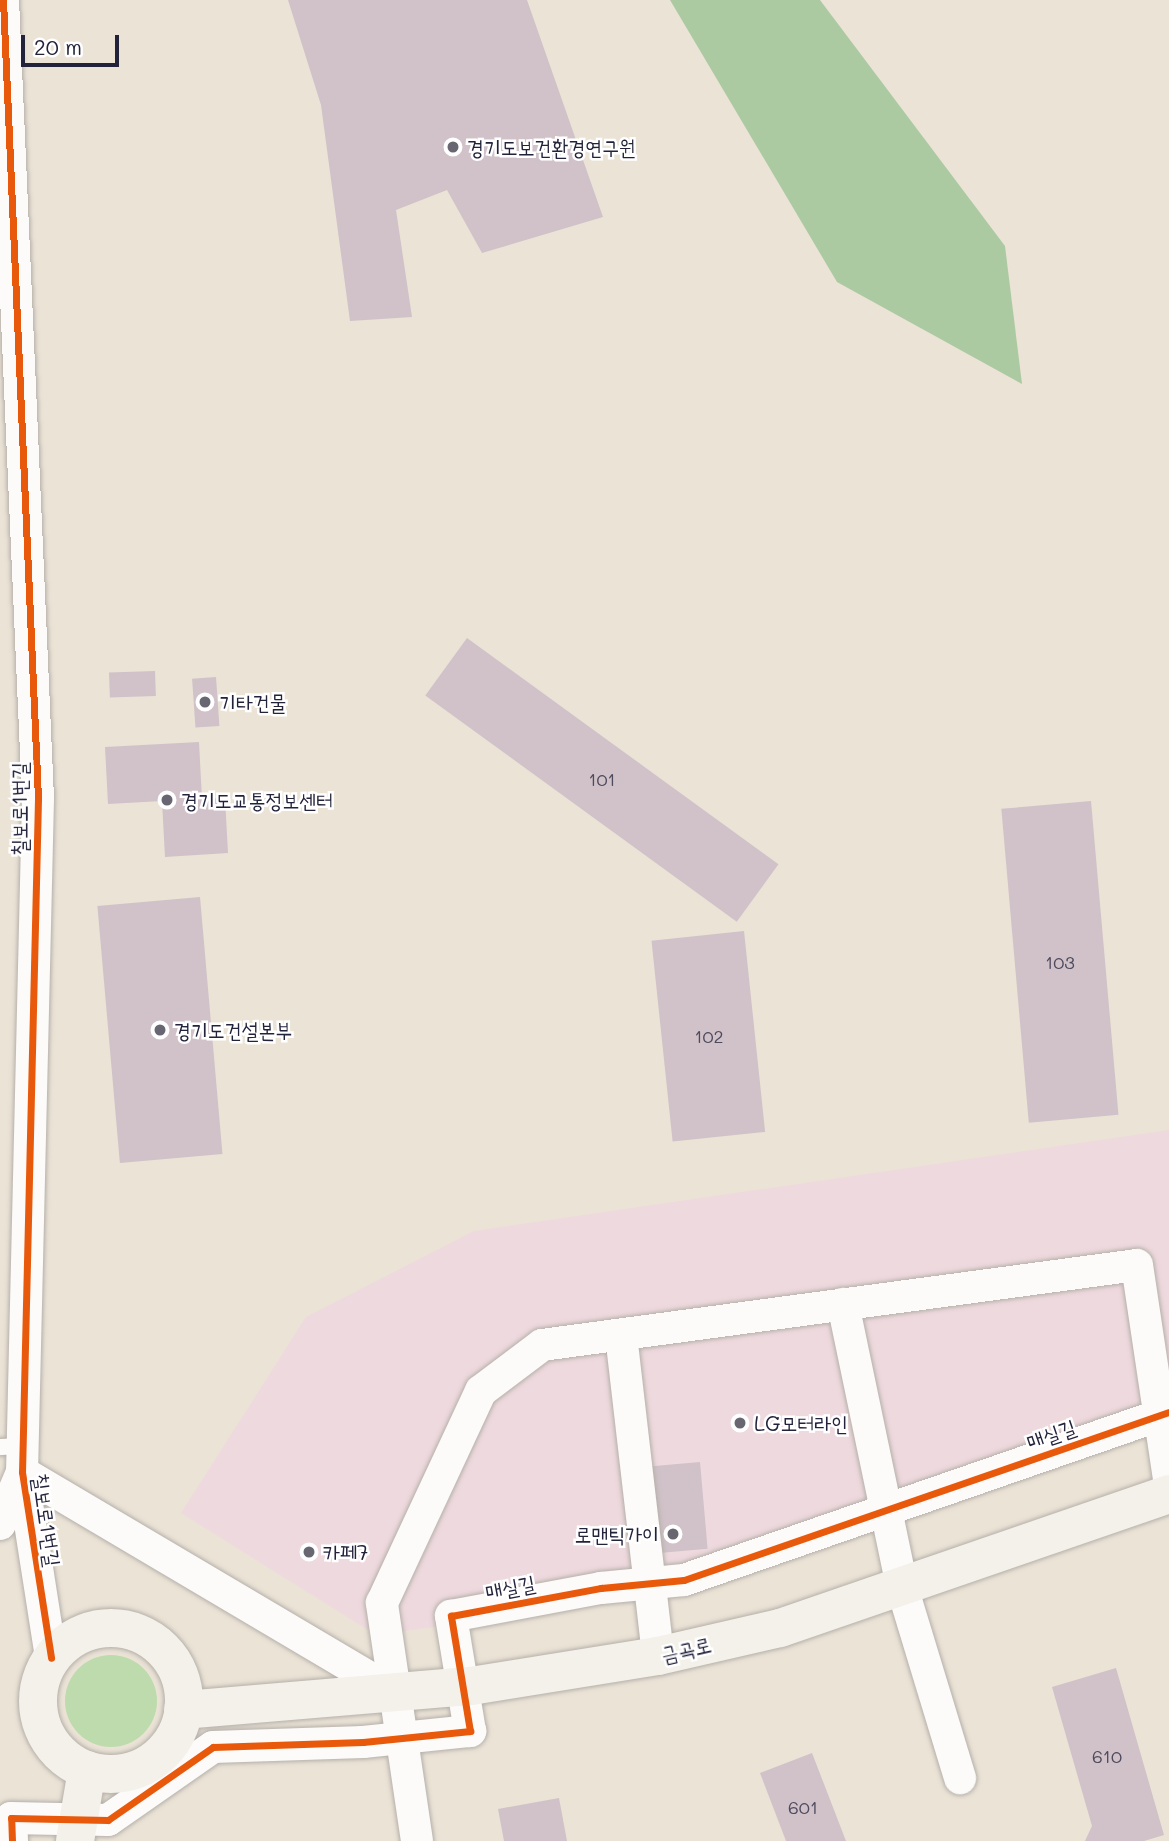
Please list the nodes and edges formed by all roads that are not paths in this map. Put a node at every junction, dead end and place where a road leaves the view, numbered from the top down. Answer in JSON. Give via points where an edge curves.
{"nodes":[{"id":1,"x":3,"y":0,"type":"edge"},
{"id":2,"x":844,"y":1304,"type":"junction"},
{"id":3,"x":621,"y":1335,"type":"junction"},
{"id":4,"x":1164,"y":1414,"type":"edge"},
{"id":5,"x":15,"y":1455,"type":"edge"},
{"id":6,"x":1169,"y":1479,"type":"edge"},
{"id":7,"x":1169,"y":1493,"type":"edge"},
{"id":8,"x":886,"y":1510,"type":"junction"},
{"id":9,"x":0,"y":1524,"type":"edge"},
{"id":10,"x":650,"y":1583,"type":"junction"},
{"id":11,"x":902,"y":1587,"type":"junction"},
{"id":12,"x":658,"y":1656,"type":"junction"},
{"id":13,"x":51,"y":1658,"type":"junction"},
{"id":14,"x":463,"y":1687,"type":"junction"},
{"id":15,"x":398,"y":1694,"type":"junction"},
{"id":16,"x":183,"y":1710,"type":"junction"},
{"id":17,"x":404,"y":1737,"type":"junction"},
{"id":18,"x":87,"y":1770,"type":"junction"},
{"id":19,"x":960,"y":1778,"type":"dead end"},
{"id":20,"x":77,"y":1830,"type":"edge"},
{"id":21,"x":12,"y":1841,"type":"edge"},
{"id":22,"x":417,"y":1841,"type":"edge"}],
"edges":[{"from":1,"to":5,"type":"street","name":"칠보로1번길","via":[[38,799]]},
{"from":2,"to":3,"type":"street"},
{"from":2,"to":4,"type":"street","via":[[1137,1265]]},
{"from":2,"to":8,"type":"street"},
{"from":3,"to":10,"type":"street"},
{"from":3,"to":15,"type":"street","via":[[542,1345],[481,1391],[382,1603]]},
{"from":4,"to":6,"type":"street"},
{"from":4,"to":8,"type":"street","name":"매실길"},
{"from":5,"to":9,"type":"street"},
{"from":5,"to":13,"type":"street","name":"칠보로1번길"},
{"from":5,"to":15,"type":"street"},
{"from":7,"to":11,"type":"main road","name":"금곡로"},
{"from":8,"to":10,"type":"street","name":"매실길","via":[[684,1580]]},
{"from":8,"to":11,"type":"street"},
{"from":10,"to":12,"type":"street"},
{"from":10,"to":14,"type":"street","name":"매실길","via":[[451,1616]]},
{"from":11,"to":12,"type":"main road","name":"금곡로","via":[[780,1628]]},
{"from":11,"to":19,"type":"street"},
{"from":12,"to":14,"type":"main road","name":"금곡로"},
{"from":13,"to":16,"type":"main road","via":[[81,1633],[100,1628],[139,1633],[170,1658],[179,1674]]},
{"from":13,"to":18,"type":"main road","via":[[38,1695],[39,1714],[55,1749]]},
{"from":14,"to":15,"type":"main road","name":"금곡로"},
{"from":14,"to":17,"type":"street","name":"매실길","via":[[470,1731]]},
{"from":15,"to":16,"type":"main road","name":"금곡로"},
{"from":15,"to":17,"type":"street"},
{"from":16,"to":18,"type":"main road","via":[[170,1744],[142,1766],[106,1774]]},
{"from":17,"to":20,"type":"street","name":"매실길","via":[[213,1747],[108,1820]]},
{"from":17,"to":22,"type":"street"},
{"from":18,"to":20,"type":"main road"},
{"from":20,"to":21,"type":"street","name":"매실길","via":[[10,1818]]}]}
